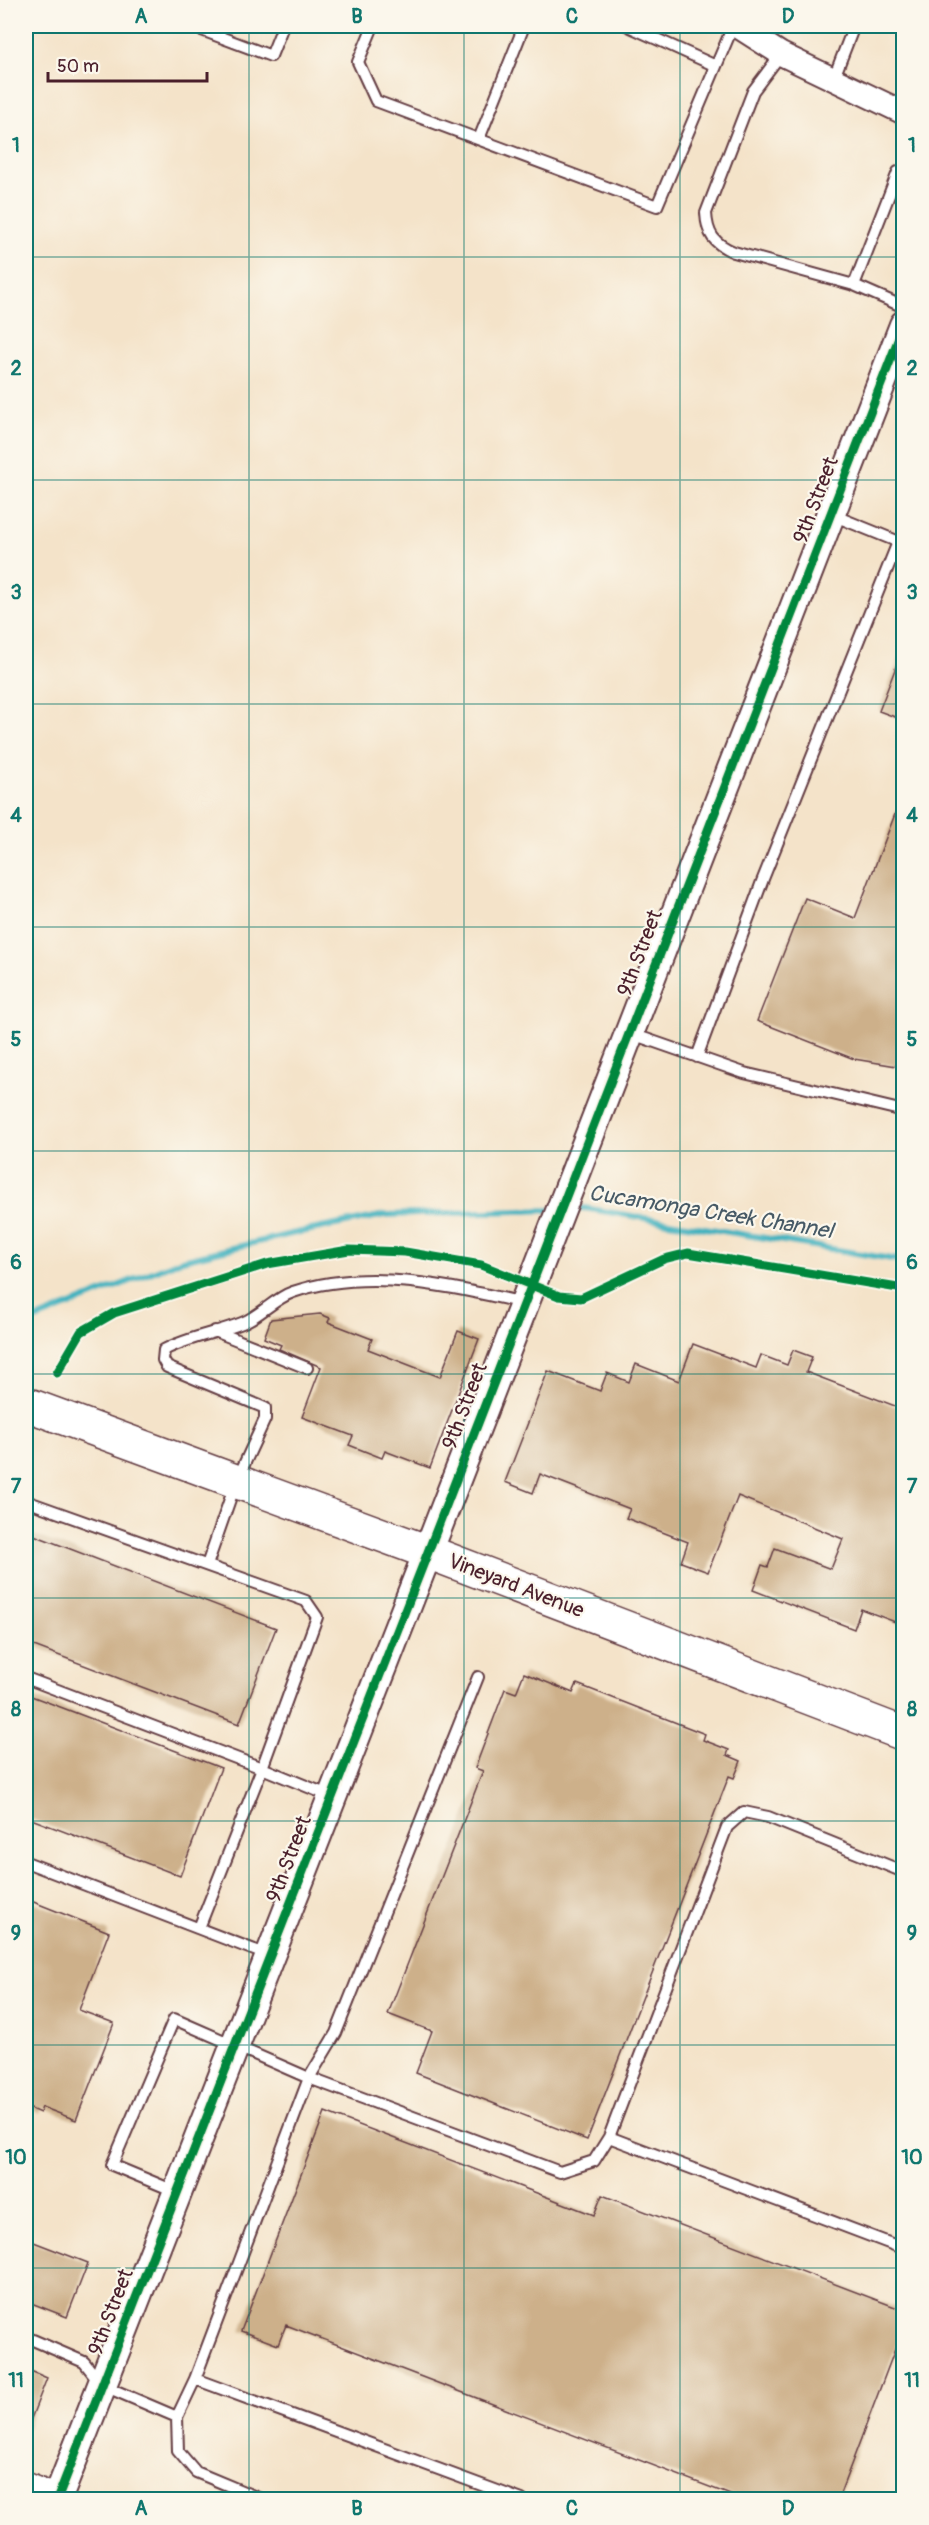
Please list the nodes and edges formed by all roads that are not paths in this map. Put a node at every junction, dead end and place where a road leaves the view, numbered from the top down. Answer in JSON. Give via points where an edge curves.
{"nodes":[{"id":1,"x":192,"y":26,"type":"edge"},
{"id":2,"x":283,"y":26,"type":"edge"},
{"id":3,"x":373,"y":26,"type":"edge"},
{"id":4,"x":524,"y":26,"type":"edge"},
{"id":5,"x":628,"y":26,"type":"edge"},
{"id":6,"x":733,"y":26,"type":"edge"},
{"id":7,"x":738,"y":26,"type":"edge"},
{"id":8,"x":854,"y":26,"type":"edge"},
{"id":9,"x":781,"y":54,"type":"junction"},
{"id":10,"x":716,"y":66,"type":"junction"},
{"id":11,"x":833,"y":80,"type":"junction"},
{"id":12,"x":903,"y":112,"type":"edge"},
{"id":13,"x":479,"y":139,"type":"junction"},
{"id":14,"x":897,"y":172,"type":"dead end"},
{"id":15,"x":854,"y":285,"type":"junction"},
{"id":16,"x":903,"y":307,"type":"edge"},
{"id":17,"x":903,"y":325,"type":"edge"},
{"id":18,"x":830,"y":514,"type":"junction"},
{"id":19,"x":901,"y":543,"type":"edge"},
{"id":20,"x":628,"y":1033,"type":"junction"},
{"id":21,"x":698,"y":1057,"type":"junction"},
{"id":22,"x":903,"y":1111,"type":"edge"},
{"id":23,"x":524,"y":1303,"type":"junction"},
{"id":24,"x":215,"y":1332,"type":"junction"},
{"id":25,"x":308,"y":1368,"type":"dead end"},
{"id":26,"x":26,"y":1404,"type":"edge"},
{"id":27,"x":236,"y":1482,"type":"junction"},
{"id":28,"x":26,"y":1501,"type":"edge"},
{"id":29,"x":428,"y":1552,"type":"junction"},
{"id":30,"x":207,"y":1565,"type":"junction"},
{"id":31,"x":478,"y":1677,"type":"dead end"},
{"id":32,"x":26,"y":1678,"type":"edge"},
{"id":33,"x":903,"y":1734,"type":"edge"},
{"id":34,"x":262,"y":1768,"type":"junction"},
{"id":35,"x":333,"y":1797,"type":"junction"},
{"id":36,"x":26,"y":1862,"type":"edge"},
{"id":37,"x":903,"y":1872,"type":"edge"},
{"id":38,"x":199,"y":1928,"type":"junction"},
{"id":39,"x":270,"y":1956,"type":"junction"},
{"id":40,"x":235,"y":2045,"type":"junction"},
{"id":41,"x":309,"y":2078,"type":"junction"},
{"id":42,"x":609,"y":2137,"type":"junction"},
{"id":43,"x":177,"y":2192,"type":"junction"},
{"id":44,"x":903,"y":2246,"type":"edge"},
{"id":45,"x":26,"y":2337,"type":"edge"},
{"id":46,"x":195,"y":2379,"type":"junction"},
{"id":47,"x":102,"y":2385,"type":"junction"},
{"id":48,"x":177,"y":2417,"type":"junction"},
{"id":49,"x":26,"y":2484,"type":"edge"},
{"id":50,"x":58,"y":2498,"type":"edge"},
{"id":51,"x":263,"y":2499,"type":"edge"},
{"id":52,"x":522,"y":2499,"type":"edge"}],
"edges":[{"from":1,"to":2,"type":"lane","via":[[271,56]]},
{"from":3,"to":13,"type":"lane","via":[[358,62],[376,100]]},
{"from":4,"to":13,"type":"lane"},
{"from":5,"to":10,"type":"lane"},
{"from":6,"to":10,"type":"lane"},
{"from":7,"to":9,"type":"street"},
{"from":8,"to":11,"type":"lane"},
{"from":9,"to":11,"type":"street"},
{"from":9,"to":15,"type":"lane","via":[[753,91],[706,213],[706,226],[720,246],[734,252]]},
{"from":10,"to":13,"type":"lane","via":[[657,206]]},
{"from":11,"to":12,"type":"street"},
{"from":14,"to":15,"type":"lane"},
{"from":15,"to":16,"type":"lane"},
{"from":17,"to":18,"type":"street","name":"9th Street"},
{"from":18,"to":19,"type":"lane"},
{"from":18,"to":20,"type":"street","name":"9th Street"},
{"from":19,"to":21,"type":"lane","via":[[767,868]]},
{"from":20,"to":21,"type":"lane"},
{"from":20,"to":23,"type":"street","name":"9th Street"},
{"from":21,"to":22,"type":"lane","via":[[744,1073]]},
{"from":23,"to":24,"type":"lane","via":[[394,1280],[332,1284],[291,1292],[243,1322]]},
{"from":23,"to":29,"type":"street","name":"9th Street"},
{"from":24,"to":25,"type":"lane"},
{"from":24,"to":27,"type":"lane","via":[[164,1350],[163,1360],[167,1367],[265,1408],[265,1419]]},
{"from":26,"to":27,"type":"main road","name":"Vineyard Avenue"},
{"from":27,"to":29,"type":"main road","name":"Vineyard Avenue"},
{"from":27,"to":30,"type":"lane"},
{"from":28,"to":30,"type":"lane"},
{"from":29,"to":33,"type":"main road","name":"Vineyard Avenue"},
{"from":29,"to":35,"type":"street","name":"9th Street"},
{"from":30,"to":34,"type":"lane","via":[[306,1600],[317,1617]]},
{"from":31,"to":41,"type":"lane","via":[[336,2033]]},
{"from":32,"to":34,"type":"lane"},
{"from":34,"to":35,"type":"lane"},
{"from":34,"to":38,"type":"lane"},
{"from":35,"to":39,"type":"street","name":"9th Street"},
{"from":36,"to":38,"type":"lane"},
{"from":37,"to":42,"type":"lane","via":[[768,1817],[744,1812],[727,1827]]},
{"from":38,"to":39,"type":"lane"},
{"from":39,"to":40,"type":"street","name":"9th Street"},
{"from":40,"to":41,"type":"lane"},
{"from":40,"to":43,"type":"street","name":"9th Street"},
{"from":40,"to":43,"type":"lane","via":[[174,2019],[112,2165]]},
{"from":41,"to":42,"type":"lane","via":[[560,2172],[594,2161]]},
{"from":41,"to":46,"type":"lane"},
{"from":42,"to":44,"type":"lane"},
{"from":43,"to":47,"type":"street","name":"9th Street"},
{"from":45,"to":47,"type":"lane","via":[[84,2362]]},
{"from":46,"to":48,"type":"lane"},
{"from":46,"to":52,"type":"lane"},
{"from":47,"to":48,"type":"lane"},
{"from":47,"to":50,"type":"street","name":"9th Street"},
{"from":48,"to":51,"type":"lane","via":[[178,2451],[196,2472]]},
{"from":49,"to":50,"type":"street"}]}
